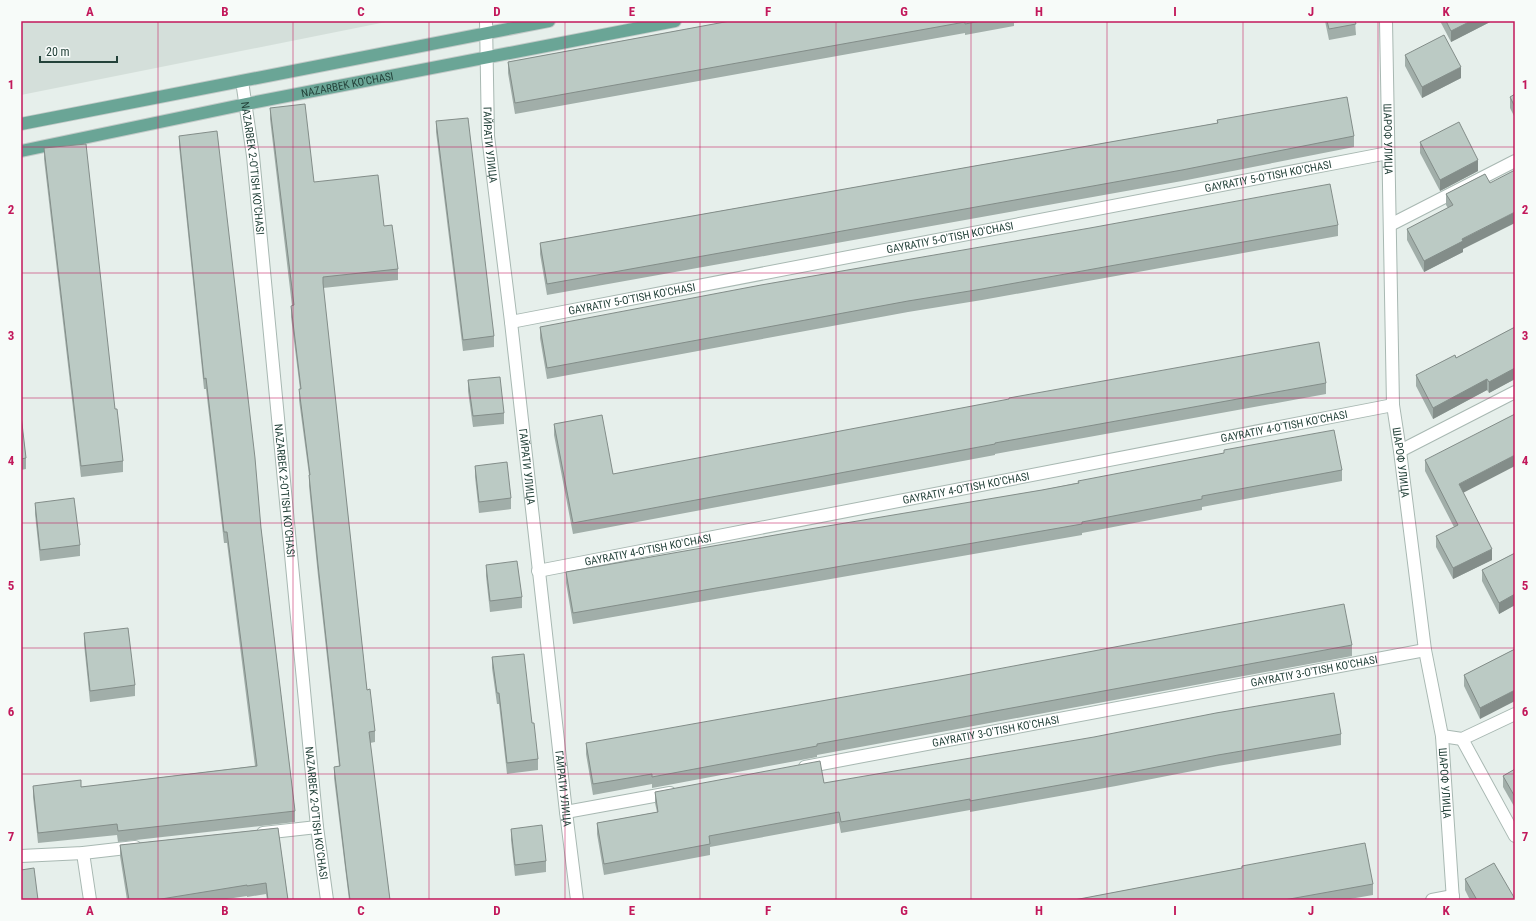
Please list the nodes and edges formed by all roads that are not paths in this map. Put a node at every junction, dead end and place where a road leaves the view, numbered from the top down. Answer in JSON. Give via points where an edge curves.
{"nodes":[{"id":1,"x":549,"y":21,"type":"edge"},
{"id":2,"x":675,"y":21,"type":"edge"},
{"id":3,"x":1386,"y":21,"type":"edge"},
{"id":4,"x":486,"y":27,"type":"edge"},
{"id":5,"x":486,"y":58,"type":"junction"},
{"id":6,"x":242,"y":80,"type":"junction"},
{"id":7,"x":246,"y":104,"type":"junction"},
{"id":8,"x":21,"y":124,"type":"edge"},
{"id":9,"x":21,"y":151,"type":"edge"},
{"id":10,"x":1388,"y":153,"type":"junction"},
{"id":11,"x":1515,"y":161,"type":"edge"},
{"id":12,"x":1390,"y":225,"type":"junction"},
{"id":13,"x":511,"y":322,"type":"junction"},
{"id":14,"x":1515,"y":392,"type":"edge"},
{"id":15,"x":1393,"y":405,"type":"junction"},
{"id":16,"x":1400,"y":451,"type":"junction"},
{"id":17,"x":538,"y":571,"type":"junction"},
{"id":18,"x":1425,"y":650,"type":"junction"},
{"id":19,"x":1515,"y":714,"type":"edge"},
{"id":20,"x":1442,"y":736,"type":"junction"},
{"id":21,"x":1462,"y":739,"type":"junction"},
{"id":22,"x":792,"y":770,"type":"edge"},
{"id":23,"x":683,"y":790,"type":"edge"},
{"id":24,"x":566,"y":812,"type":"junction"},
{"id":25,"x":317,"y":827,"type":"junction"},
{"id":26,"x":255,"y":834,"type":"edge"},
{"id":27,"x":1515,"y":836,"type":"edge"},
{"id":28,"x":146,"y":846,"type":"edge"},
{"id":29,"x":83,"y":853,"type":"junction"},
{"id":30,"x":21,"y":856,"type":"edge"},
{"id":31,"x":1453,"y":898,"type":"edge"},
{"id":32,"x":90,"y":900,"type":"edge"},
{"id":33,"x":327,"y":900,"type":"edge"},
{"id":34,"x":577,"y":900,"type":"edge"},
{"id":35,"x":1432,"y":900,"type":"edge"}],
"edges":[{"from":1,"to":4,"type":"main road"},
{"from":2,"to":5,"type":"main road","name":"NAZARBEK KO'CHASI"},
{"from":3,"to":10,"type":"street","name":"ШАРОФ УЛИЦА"},
{"from":4,"to":5,"type":"street","name":"ГАЙРАТИ УЛИЦА"},
{"from":4,"to":6,"type":"main road"},
{"from":5,"to":7,"type":"main road","name":"NAZARBEK KO'CHASI"},
{"from":5,"to":13,"type":"street","name":"ГАЙРАТИ УЛИЦА","via":[[488,136]]},
{"from":6,"to":7,"type":"street","name":"NAZARBEK 2-O'TISH KO'CHASI"},
{"from":6,"to":8,"type":"main road"},
{"from":7,"to":9,"type":"main road","name":"NAZARBEK KO'CHASI"},
{"from":7,"to":25,"type":"street","name":"NAZARBEK 2-O'TISH KO'CHASI"},
{"from":10,"to":12,"type":"street","name":"ШАРОФ УЛИЦА"},
{"from":10,"to":13,"type":"street","name":"GAYRATIY 5-O'TISH KO'CHASI"},
{"from":11,"to":12,"type":"street"},
{"from":12,"to":15,"type":"street","name":"ШАРОФ УЛИЦА"},
{"from":13,"to":17,"type":"street","name":"ГАЙРАТИ УЛИЦА"},
{"from":14,"to":16,"type":"street"},
{"from":15,"to":16,"type":"street","name":"ШАРОФ УЛИЦА"},
{"from":15,"to":17,"type":"street","name":"GAYRATIY 4-O'TISH KO'CHASI"},
{"from":16,"to":18,"type":"street","name":"ШАРОФ УЛИЦА"},
{"from":17,"to":24,"type":"street","name":"ГАЙРАТИ УЛИЦА"},
{"from":18,"to":20,"type":"street","name":"ШАРОФ УЛИЦА"},
{"from":18,"to":22,"type":"street","name":"GAYRATIY 3-O'TISH KO'CHASI"},
{"from":19,"to":21,"type":"street"},
{"from":20,"to":21,"type":"street"},
{"from":20,"to":31,"type":"street","name":"ШАРОФ УЛИЦА"},
{"from":21,"to":27,"type":"street"},
{"from":23,"to":24,"type":"street"},
{"from":24,"to":34,"type":"street","name":"ГАЙРАТИ УЛИЦА"},
{"from":25,"to":26,"type":"street"},
{"from":25,"to":33,"type":"street","name":"NAZARBEK 2-O'TISH KO'CHASI"},
{"from":28,"to":29,"type":"street"},
{"from":29,"to":30,"type":"street"},
{"from":29,"to":32,"type":"street"},
{"from":31,"to":35,"type":"street"}]}
